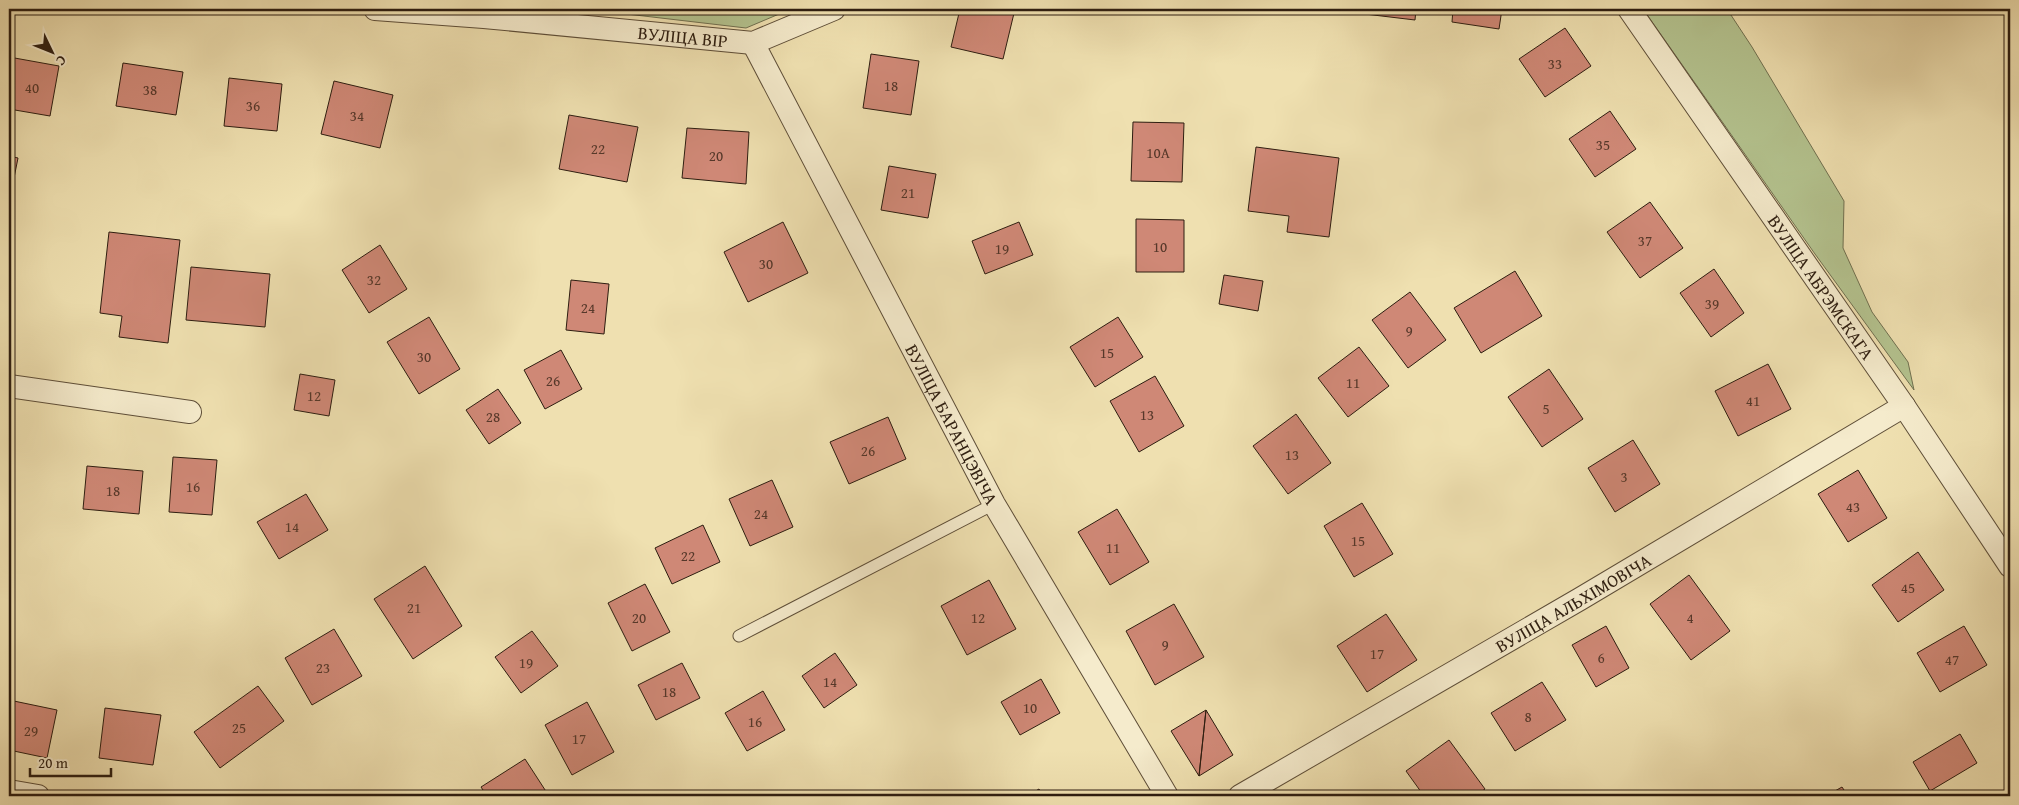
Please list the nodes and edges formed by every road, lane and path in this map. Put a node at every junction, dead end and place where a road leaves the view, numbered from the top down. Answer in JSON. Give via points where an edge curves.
{"nodes":[{"id":1,"x":375,"y":9,"type":"edge"},
{"id":2,"x":834,"y":9,"type":"edge"},
{"id":3,"x":1629,"y":9,"type":"edge"},
{"id":4,"x":753,"y":43,"type":"junction"},
{"id":5,"x":9,"y":386,"type":"edge"},
{"id":6,"x":1904,"y":406,"type":"junction"},
{"id":7,"x":190,"y":412,"type":"dead end"},
{"id":8,"x":994,"y":504,"type":"junction"},
{"id":9,"x":2010,"y":566,"type":"edge"},
{"id":10,"x":739,"y":636,"type":"dead end"},
{"id":11,"x":9,"y":791,"type":"edge"},
{"id":12,"x":38,"y":796,"type":"edge"},
{"id":13,"x":1167,"y":796,"type":"edge"},
{"id":14,"x":1240,"y":796,"type":"edge"}],
"edges":[{"from":1,"to":4,"type":"street","name":"ВУЛІЦА ВІР"},
{"from":2,"to":4,"type":"street","name":"ВУЛІЦА ВІР"},
{"from":3,"to":6,"type":"street","name":"ВУЛІЦА АБРЭМСКАГА"},
{"from":4,"to":8,"type":"street","name":"ВУЛІЦА БАРАНЦЭВІЧА"},
{"from":5,"to":7,"type":"street"},
{"from":6,"to":9,"type":"street","name":"ВУЛІЦА АБРЭМСКАГА"},
{"from":6,"to":14,"type":"street","name":"ВУЛІЦА АЛЬХІМОВІЧА"},
{"from":8,"to":10,"type":"lane"},
{"from":8,"to":13,"type":"street","name":"ВУЛІЦА БАРАНЦЭВІЧА"},
{"from":11,"to":12,"type":"street"}]}
